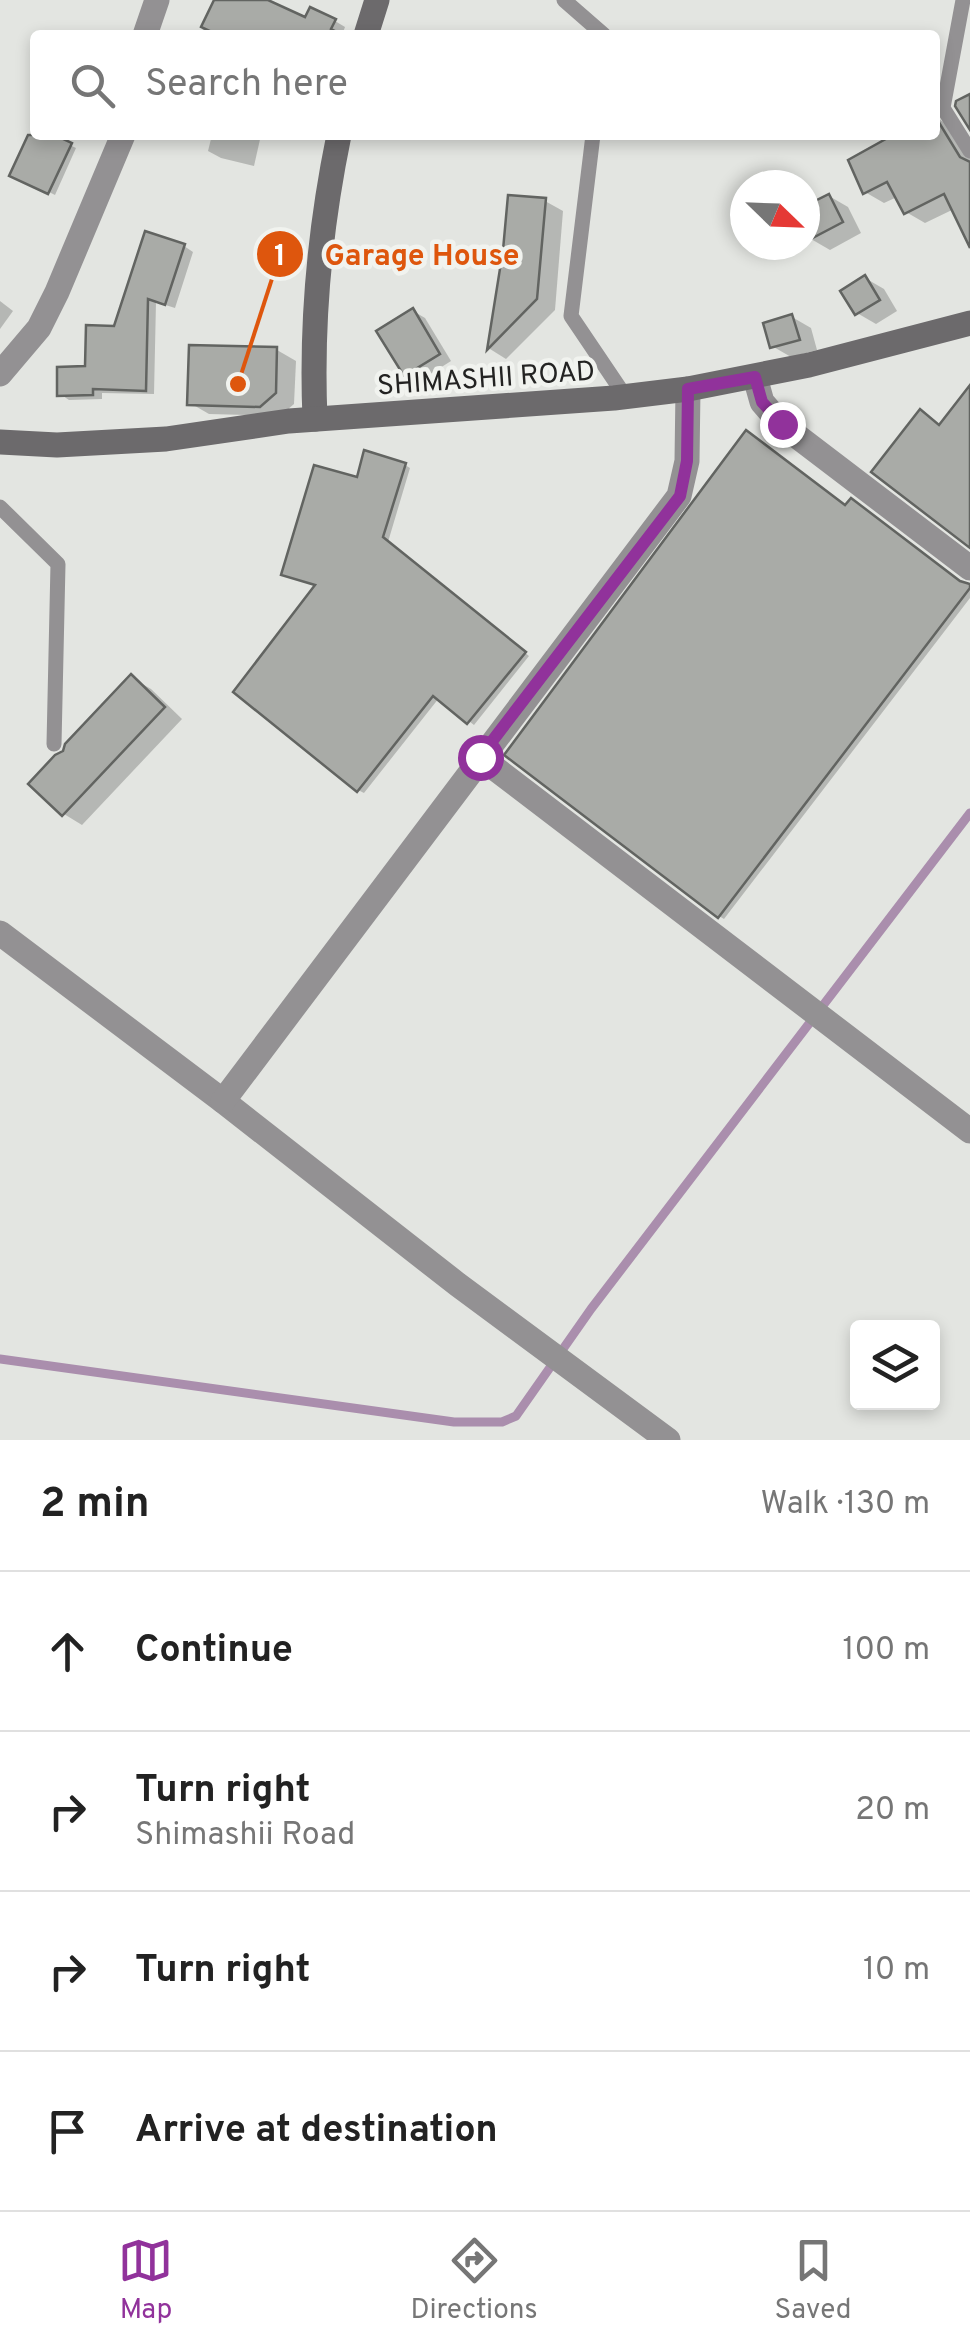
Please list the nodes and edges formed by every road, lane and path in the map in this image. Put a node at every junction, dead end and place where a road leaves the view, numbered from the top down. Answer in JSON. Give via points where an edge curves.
{"nodes":[{"id":1,"x":157,"y":0,"type":"edge"},
{"id":2,"x":377,"y":0,"type":"edge"},
{"id":3,"x":564,"y":0,"type":"edge"},
{"id":4,"x":963,"y":0,"type":"edge"},
{"id":5,"x":147,"y":30,"type":"edge"},
{"id":6,"x":368,"y":30,"type":"edge"},
{"id":7,"x":598,"y":30,"type":"edge"},
{"id":8,"x":122,"y":140,"type":"edge"},
{"id":9,"x":338,"y":140,"type":"edge"},
{"id":10,"x":592,"y":140,"type":"edge"},
{"id":11,"x":970,"y":151,"type":"edge"},
{"id":12,"x":970,"y":323,"type":"edge"},
{"id":13,"x":0,"y":374,"type":"edge"},
{"id":14,"x":755,"y":377,"type":"junction"},
{"id":15,"x":688,"y":389,"type":"junction"},
{"id":16,"x":625,"y":396,"type":"junction"},
{"id":17,"x":315,"y":419,"type":"junction"},
{"id":18,"x":0,"y":442,"type":"edge"},
{"id":19,"x":0,"y":507,"type":"edge"},
{"id":20,"x":970,"y":568,"type":"edge"},
{"id":21,"x":54,"y":744,"type":"dead end"},
{"id":22,"x":480,"y":757,"type":"junction"},
{"id":23,"x":0,"y":933,"type":"edge"},
{"id":24,"x":223,"y":1101,"type":"junction"},
{"id":25,"x":970,"y":1130,"type":"edge"},
{"id":26,"x":668,"y":1440,"type":"edge"}],
"edges":[{"from":1,"to":5,"type":"street"},
{"from":2,"to":6,"type":"street"},
{"from":3,"to":7,"type":"lane"},
{"from":4,"to":11,"type":"lane","via":[[943,108]]},
{"from":8,"to":13,"type":"street","via":[[39,328]]},
{"from":9,"to":17,"type":"street","via":[[318,284]]},
{"from":10,"to":16,"type":"lane","via":[[571,316]]},
{"from":12,"to":14,"type":"street","name":"SHIMASHII ROAD"},
{"from":14,"to":15,"type":"street","name":"SHIMASHII ROAD"},
{"from":14,"to":20,"type":"street","via":[[762,402],[782,424]]},
{"from":15,"to":16,"type":"street","name":"SHIMASHII ROAD"},
{"from":15,"to":22,"type":"street","via":[[680,496]]},
{"from":16,"to":17,"type":"street","name":"SHIMASHII ROAD"},
{"from":17,"to":18,"type":"street","name":"SHIMASHII ROAD","via":[[166,439],[57,446]]},
{"from":19,"to":21,"type":"lane","via":[[58,564]]},
{"from":22,"to":24,"type":"street"},
{"from":22,"to":25,"type":"street"},
{"from":23,"to":24,"type":"street"},
{"from":24,"to":26,"type":"street"}]}
